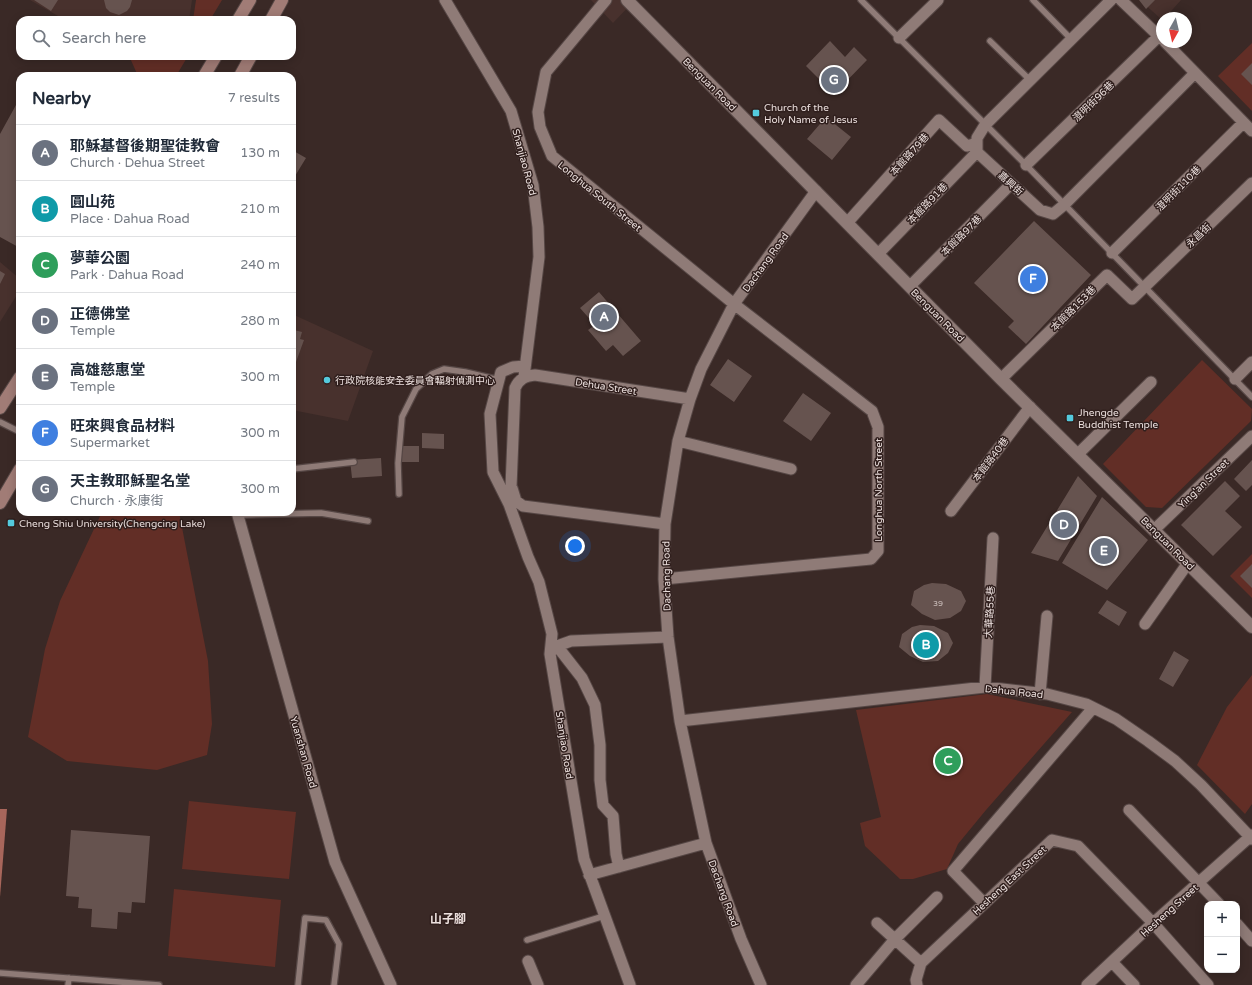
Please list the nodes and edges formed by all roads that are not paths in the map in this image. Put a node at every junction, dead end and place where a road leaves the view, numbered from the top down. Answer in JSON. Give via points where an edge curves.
{"nodes":[{"id":1,"x":250,"y":0,"type":"edge"},
{"id":2,"x":282,"y":0,"type":"edge"},
{"id":3,"x":445,"y":0,"type":"edge"},
{"id":4,"x":606,"y":0,"type":"edge"},
{"id":5,"x":626,"y":0,"type":"edge"},
{"id":6,"x":861,"y":0,"type":"edge"},
{"id":7,"x":938,"y":0,"type":"edge"},
{"id":8,"x":1033,"y":0,"type":"edge"},
{"id":9,"x":1111,"y":0,"type":"edge"},
{"id":10,"x":1121,"y":0,"type":"edge"},
{"id":11,"x":240,"y":16,"type":"edge"},
{"id":12,"x":273,"y":16,"type":"edge"},
{"id":13,"x":1156,"y":33,"type":"edge"},
{"id":14,"x":899,"y":38,"type":"junction"},
{"id":15,"x":1071,"y":39,"type":"junction"},
{"id":16,"x":990,"y":41,"type":"dead end"},
{"id":17,"x":1156,"y":45,"type":"edge"},
{"id":18,"x":1171,"y":48,"type":"edge"},
{"id":19,"x":214,"y":60,"type":"edge"},
{"id":20,"x":249,"y":60,"type":"edge"},
{"id":21,"x":206,"y":72,"type":"edge"},
{"id":22,"x":242,"y":72,"type":"edge"},
{"id":23,"x":1195,"y":73,"type":"junction"},
{"id":24,"x":1030,"y":80,"type":"junction"},
{"id":25,"x":1244,"y":123,"type":"junction"},
{"id":26,"x":985,"y":125,"type":"junction"},
{"id":27,"x":1252,"y":132,"type":"edge"},
{"id":28,"x":977,"y":148,"type":"junction"},
{"id":29,"x":1026,"y":165,"type":"junction"},
{"id":30,"x":1252,"y":183,"type":"edge"},
{"id":31,"x":1011,"y":184,"type":"junction"},
{"id":32,"x":816,"y":191,"type":"junction"},
{"id":33,"x":1064,"y":205,"type":"junction"},
{"id":34,"x":847,"y":223,"type":"junction"},
{"id":35,"x":1112,"y":253,"type":"junction"},
{"id":36,"x":878,"y":254,"type":"junction"},
{"id":37,"x":910,"y":286,"type":"junction"},
{"id":38,"x":1145,"y":287,"type":"junction"},
{"id":39,"x":734,"y":304,"type":"junction"},
{"id":40,"x":1252,"y":362,"type":"edge"},
{"id":41,"x":524,"y":372,"type":"junction"},
{"id":42,"x":1001,"y":379,"type":"junction"},
{"id":43,"x":1235,"y":379,"type":"junction"},
{"id":44,"x":499,"y":380,"type":"junction"},
{"id":45,"x":1151,"y":382,"type":"dead end"},
{"id":46,"x":16,"y":383,"type":"edge"},
{"id":47,"x":1252,"y":396,"type":"edge"},
{"id":48,"x":690,"y":399,"type":"junction"},
{"id":49,"x":1030,"y":407,"type":"junction"},
{"id":50,"x":0,"y":408,"type":"edge"},
{"id":51,"x":0,"y":422,"type":"edge"},
{"id":52,"x":16,"y":430,"type":"edge"},
{"id":53,"x":1252,"y":436,"type":"edge"},
{"id":54,"x":678,"y":441,"type":"junction"},
{"id":55,"x":1078,"y":454,"type":"junction"},
{"id":56,"x":354,"y":462,"type":"dead end"},
{"id":57,"x":296,"y":469,"type":"edge"},
{"id":58,"x":791,"y":469,"type":"dead end"},
{"id":59,"x":16,"y":476,"type":"edge"},
{"id":60,"x":511,"y":487,"type":"junction"},
{"id":61,"x":399,"y":494,"type":"dead end"},
{"id":62,"x":0,"y":503,"type":"edge"},
{"id":63,"x":508,"y":504,"type":"junction"},
{"id":64,"x":951,"y":511,"type":"dead end"},
{"id":65,"x":296,"y":513,"type":"edge"},
{"id":66,"x":239,"y":516,"type":"edge"},
{"id":67,"x":368,"y":521,"type":"dead end"},
{"id":68,"x":665,"y":524,"type":"junction"},
{"id":69,"x":1155,"y":530,"type":"junction"},
{"id":70,"x":993,"y":538,"type":"dead end"},
{"id":71,"x":1188,"y":563,"type":"junction"},
{"id":72,"x":664,"y":579,"type":"junction"},
{"id":73,"x":1047,"y":616,"type":"dead end"},
{"id":74,"x":1145,"y":624,"type":"dead end"},
{"id":75,"x":1252,"y":627,"type":"edge"},
{"id":76,"x":668,"y":638,"type":"junction"},
{"id":77,"x":554,"y":650,"type":"junction"},
{"id":78,"x":985,"y":687,"type":"junction"},
{"id":79,"x":1040,"y":694,"type":"junction"},
{"id":80,"x":1093,"y":708,"type":"junction"},
{"id":81,"x":680,"y":721,"type":"junction"},
{"id":82,"x":1129,"y":810,"type":"dead end"},
{"id":83,"x":1251,"y":837,"type":"edge"},
{"id":84,"x":706,"y":843,"type":"junction"},
{"id":85,"x":619,"y":867,"type":"junction"},
{"id":86,"x":589,"y":875,"type":"junction"},
{"id":87,"x":1199,"y":882,"type":"junction"},
{"id":88,"x":936,"y":897,"type":"dead end"},
{"id":89,"x":1216,"y":901,"type":"edge"},
{"id":90,"x":984,"y":903,"type":"junction"},
{"id":91,"x":604,"y":916,"type":"junction"},
{"id":92,"x":877,"y":923,"type":"dead end"},
{"id":93,"x":1154,"y":923,"type":"junction"},
{"id":94,"x":1240,"y":927,"type":"edge"},
{"id":95,"x":895,"y":939,"type":"junction"},
{"id":96,"x":527,"y":940,"type":"dead end"},
{"id":97,"x":1252,"y":941,"type":"edge"},
{"id":98,"x":528,"y":961,"type":"dead end"},
{"id":99,"x":1112,"y":962,"type":"junction"},
{"id":100,"x":921,"y":963,"type":"junction"},
{"id":101,"x":0,"y":973,"type":"edge"},
{"id":102,"x":69,"y":978,"type":"junction"},
{"id":103,"x":125,"y":984,"type":"edge"},
{"id":104,"x":626,"y":984,"type":"edge"},
{"id":105,"x":68,"y":985,"type":"edge"},
{"id":106,"x":159,"y":985,"type":"edge"},
{"id":107,"x":298,"y":985,"type":"edge"},
{"id":108,"x":334,"y":985,"type":"edge"},
{"id":109,"x":391,"y":985,"type":"edge"},
{"id":110,"x":538,"y":985,"type":"edge"},
{"id":111,"x":761,"y":985,"type":"edge"},
{"id":112,"x":856,"y":985,"type":"edge"},
{"id":113,"x":917,"y":985,"type":"edge"},
{"id":114,"x":1087,"y":985,"type":"edge"},
{"id":115,"x":1134,"y":985,"type":"edge"},
{"id":116,"x":1208,"y":985,"type":"edge"}],
"edges":[{"from":1,"to":11,"type":"main road"},
{"from":2,"to":12,"type":"main road"},
{"from":3,"to":41,"type":"street","name":"Shanjiao Road","via":[[511,111],[533,185],[539,257]]},
{"from":4,"to":39,"type":"street","name":"Longhua South Street","via":[[546,72],[538,112],[540,128],[552,156]]},
{"from":5,"to":32,"type":"street","name":"Benguan Road"},
{"from":6,"to":14,"type":"lane"},
{"from":7,"to":14,"type":"street"},
{"from":8,"to":15,"type":"lane"},
{"from":9,"to":15,"type":"street"},
{"from":10,"to":13,"type":"street"},
{"from":14,"to":26,"type":"lane"},
{"from":15,"to":24,"type":"street"},
{"from":16,"to":24,"type":"lane"},
{"from":17,"to":29,"type":"street","name":"澄明街96巷"},
{"from":18,"to":23,"type":"street"},
{"from":19,"to":21,"type":"main road"},
{"from":20,"to":22,"type":"main road"},
{"from":23,"to":25,"type":"street"},
{"from":23,"to":33,"type":"street","name":"嘉興街"},
{"from":24,"to":26,"type":"street"},
{"from":25,"to":27,"type":"street"},
{"from":25,"to":35,"type":"street","name":"澄明街110巷"},
{"from":26,"to":28,"type":"street","via":[[978,138]]},
{"from":26,"to":29,"type":"lane"},
{"from":28,"to":31,"type":"street","name":"嘉興街"},
{"from":28,"to":34,"type":"street","name":"本館路79巷","via":[[967,146],[939,120]]},
{"from":28,"to":36,"type":"street","name":"本館路91巷"},
{"from":29,"to":33,"type":"lane"},
{"from":30,"to":38,"type":"street","name":"永昌街"},
{"from":31,"to":33,"type":"street","name":"嘉興街","via":[[1040,210],[1053,214]]},
{"from":31,"to":37,"type":"street","name":"本館路97巷"},
{"from":32,"to":34,"type":"street","name":"Benguan Road"},
{"from":32,"to":39,"type":"street","name":"Dachang Road"},
{"from":33,"to":35,"type":"lane"},
{"from":34,"to":36,"type":"street","name":"Benguan Road"},
{"from":35,"to":38,"type":"lane"},
{"from":36,"to":37,"type":"street","name":"Benguan Road"},
{"from":37,"to":42,"type":"street","name":"Benguan Road"},
{"from":38,"to":42,"type":"street","name":"本館路153巷","via":[[1132,299],[1107,274]]},
{"from":38,"to":43,"type":"lane"},
{"from":39,"to":48,"type":"street","name":"Dachang Road","via":[[701,369]]},
{"from":39,"to":72,"type":"street","name":"Longhua North Street","via":[[872,411],[878,427],[878,551],[870,559]]},
{"from":40,"to":43,"type":"street"},
{"from":41,"to":44,"type":"street","via":[[513,367],[501,372]]},
{"from":41,"to":48,"type":"street","name":"Dehua Street"},
{"from":41,"to":60,"type":"street","name":"Shanjiao Road","via":[[516,388]]},
{"from":42,"to":49,"type":"street","name":"Benguan Road"},
{"from":43,"to":47,"type":"lane"},
{"from":44,"to":61,"type":"lane","via":[[444,369],[432,374],[416,389],[402,417],[398,463]]},
{"from":44,"to":63,"type":"street","name":"Shanjiao Road","via":[[490,414],[493,472]]},
{"from":45,"to":55,"type":"street"},
{"from":46,"to":50,"type":"main road"},
{"from":48,"to":54,"type":"street","name":"Dachang Road"},
{"from":49,"to":55,"type":"street","name":"Benguan Road"},
{"from":49,"to":64,"type":"street","name":"本館路40巷"},
{"from":51,"to":52,"type":"lane"},
{"from":53,"to":69,"type":"street","name":"Ying'an Street"},
{"from":54,"to":58,"type":"street"},
{"from":54,"to":68,"type":"street","name":"Dachang Road"},
{"from":55,"to":69,"type":"street","name":"Benguan Road"},
{"from":56,"to":57,"type":"lane"},
{"from":59,"to":62,"type":"main road"},
{"from":60,"to":63,"type":"street","name":"Shanjiao Road"},
{"from":60,"to":68,"type":"street","via":[[516,501],[523,506]]},
{"from":63,"to":77,"type":"street","name":"Shanjiao Road","via":[[539,582]]},
{"from":65,"to":67,"type":"lane","via":[[321,513]]},
{"from":66,"to":109,"type":"street","name":"Yuanshan Road","via":[[335,862]]},
{"from":68,"to":72,"type":"street","name":"Dachang Road"},
{"from":69,"to":71,"type":"street","name":"Benguan Road"},
{"from":70,"to":78,"type":"street","name":"大華路55巷"},
{"from":71,"to":74,"type":"street"},
{"from":71,"to":75,"type":"street","name":"Benguan Road"},
{"from":72,"to":76,"type":"street","name":"Dachang Road"},
{"from":73,"to":79,"type":"street"},
{"from":76,"to":77,"type":"street","via":[[571,641]]},
{"from":76,"to":81,"type":"street","name":"Dachang Road"},
{"from":77,"to":85,"type":"street","via":[[582,678],[595,705],[603,805],[613,816]]},
{"from":77,"to":86,"type":"street","name":"Shanjiao Road","via":[[584,859]]},
{"from":78,"to":79,"type":"street","name":"Dahua Road"},
{"from":78,"to":81,"type":"street","name":"Dahua Road"},
{"from":79,"to":80,"type":"street","name":"Dahua Road","via":[[1086,704]]},
{"from":80,"to":83,"type":"street","name":"Dahua Road","via":[[1116,719],[1174,760]]},
{"from":80,"to":90,"type":"street","via":[[953,871]]},
{"from":81,"to":84,"type":"street","name":"Dachang Road"},
{"from":82,"to":87,"type":"street"},
{"from":83,"to":87,"type":"street","name":"Hesheng Street"},
{"from":84,"to":85,"type":"street"},
{"from":84,"to":111,"type":"street","name":"Dachang Road","via":[[741,939]]},
{"from":85,"to":86,"type":"street"},
{"from":86,"to":91,"type":"street","name":"Shanjiao Road"},
{"from":87,"to":89,"type":"street"},
{"from":87,"to":93,"type":"street","name":"Hesheng Street"},
{"from":88,"to":95,"type":"street"},
{"from":90,"to":93,"type":"street","name":"Hesheng East Street","via":[[1052,840],[1078,846]]},
{"from":90,"to":100,"type":"street","name":"Hesheng East Street"},
{"from":91,"to":96,"type":"lane"},
{"from":91,"to":104,"type":"street","name":"Shanjiao Road"},
{"from":92,"to":95,"type":"street"},
{"from":93,"to":99,"type":"street","name":"Hesheng Street"},
{"from":93,"to":116,"type":"street"},
{"from":94,"to":97,"type":"street"},
{"from":95,"to":100,"type":"street"},
{"from":95,"to":112,"type":"street"},
{"from":98,"to":110,"type":"street"},
{"from":99,"to":114,"type":"street","name":"Hesheng Street"},
{"from":99,"to":115,"type":"street"},
{"from":100,"to":113,"type":"street"},
{"from":101,"to":102,"type":"lane"},
{"from":102,"to":103,"type":"lane"},
{"from":102,"to":105,"type":"lane"},
{"from":103,"to":106,"type":"lane"},
{"from":107,"to":108,"type":"lane","via":[[304,918],[326,920],[339,944]]}]}
